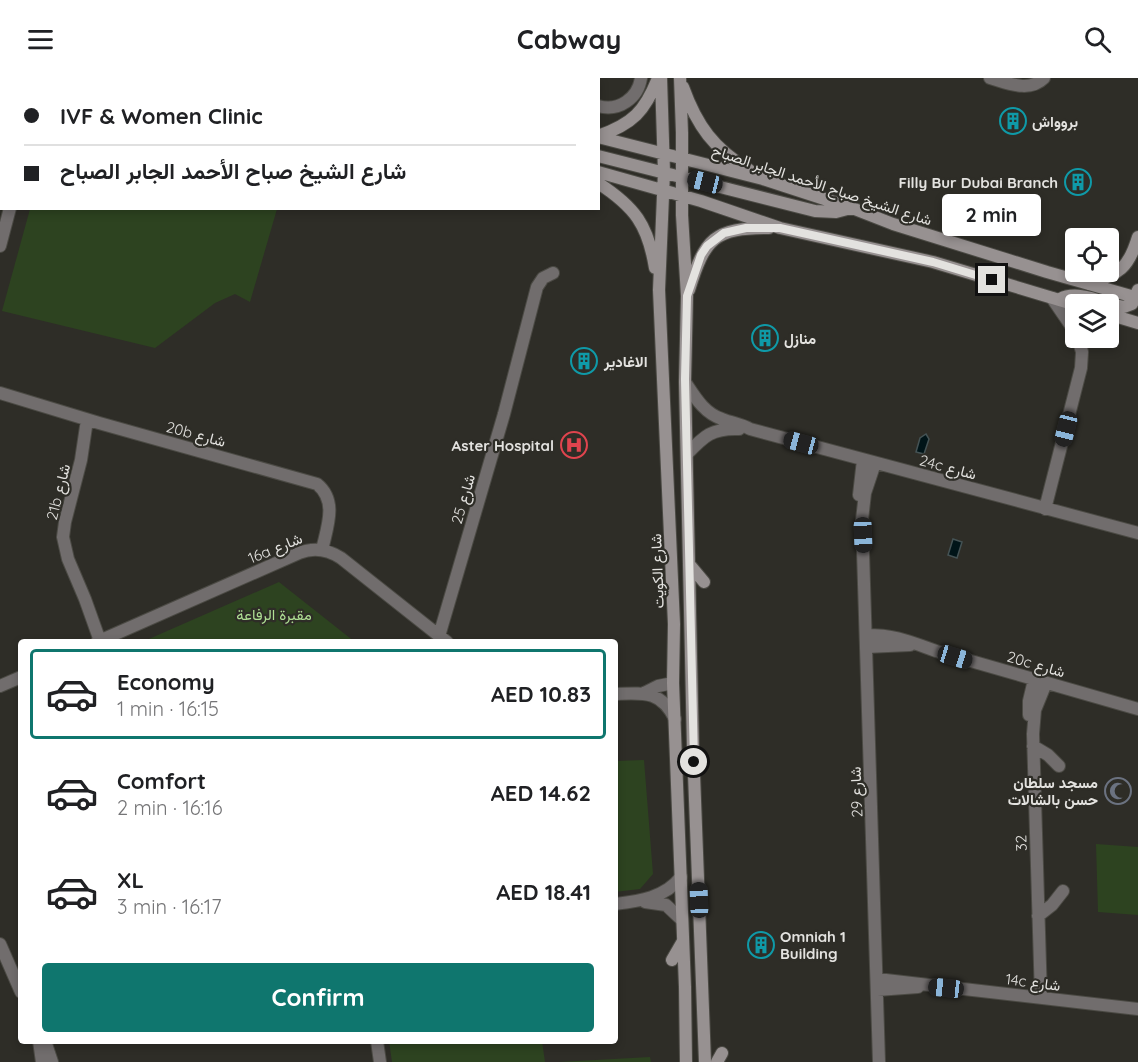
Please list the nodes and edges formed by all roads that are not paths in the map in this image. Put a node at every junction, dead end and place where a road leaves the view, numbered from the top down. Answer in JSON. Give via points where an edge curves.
{"nodes":[{"id":1,"x":641,"y":78,"type":"edge"},
{"id":2,"x":659,"y":78,"type":"edge"},
{"id":3,"x":680,"y":78,"type":"edge"},
{"id":4,"x":990,"y":78,"type":"edge"},
{"id":5,"x":1044,"y":78,"type":"edge"},
{"id":6,"x":600,"y":106,"type":"edge"},
{"id":7,"x":600,"y":135,"type":"edge"},
{"id":8,"x":600,"y":137,"type":"edge"},
{"id":9,"x":663,"y":153,"type":"junction"},
{"id":10,"x":600,"y":156,"type":"edge"},
{"id":11,"x":681,"y":157,"type":"junction"},
{"id":12,"x":664,"y":172,"type":"junction"},
{"id":13,"x":600,"y":173,"type":"edge"},
{"id":14,"x":681,"y":177,"type":"junction"},
{"id":15,"x":763,"y":179,"type":"junction"},
{"id":16,"x":600,"y":184,"type":"edge"},
{"id":17,"x":663,"y":191,"type":"junction"},
{"id":18,"x":681,"y":196,"type":"junction"},
{"id":19,"x":852,"y":208,"type":"junction"},
{"id":20,"x":9,"y":210,"type":"edge"},
{"id":21,"x":780,"y":228,"type":"junction"},
{"id":22,"x":1138,"y":237,"type":"edge"},
{"id":23,"x":0,"y":246,"type":"edge"},
{"id":24,"x":553,"y":273,"type":"dead end"},
{"id":25,"x":1089,"y":284,"type":"junction"},
{"id":26,"x":659,"y":290,"type":"junction"},
{"id":27,"x":1137,"y":295,"type":"edge"},
{"id":28,"x":687,"y":296,"type":"junction"},
{"id":29,"x":1055,"y":299,"type":"junction"},
{"id":30,"x":1065,"y":302,"type":"edge"},
{"id":31,"x":1065,"y":315,"type":"edge"},
{"id":32,"x":1119,"y":318,"type":"edge"},
{"id":33,"x":1138,"y":323,"type":"edge"},
{"id":34,"x":1081,"y":348,"type":"edge"},
{"id":35,"x":664,"y":374,"type":"junction"},
{"id":36,"x":685,"y":382,"type":"junction"},
{"id":37,"x":654,"y":386,"type":"dead end"},
{"id":38,"x":0,"y":393,"type":"edge"},
{"id":39,"x":93,"y":422,"type":"junction"},
{"id":40,"x":750,"y":429,"type":"junction"},
{"id":41,"x":687,"y":454,"type":"junction"},
{"id":42,"x":863,"y":460,"type":"junction"},
{"id":43,"x":875,"y":463,"type":"junction"},
{"id":44,"x":1046,"y":509,"type":"junction"},
{"id":45,"x":862,"y":520,"type":"junction"},
{"id":46,"x":1138,"y":533,"type":"edge"},
{"id":47,"x":322,"y":549,"type":"junction"},
{"id":48,"x":689,"y":564,"type":"junction"},
{"id":49,"x":704,"y":582,"type":"dead end"},
{"id":50,"x":102,"y":639,"type":"edge"},
{"id":51,"x":104,"y":639,"type":"edge"},
{"id":52,"x":443,"y":639,"type":"edge"},
{"id":53,"x":866,"y":641,"type":"junction"},
{"id":54,"x":18,"y":678,"type":"edge"},
{"id":55,"x":1040,"y":681,"type":"junction"},
{"id":56,"x":673,"y":683,"type":"junction"},
{"id":57,"x":0,"y":686,"type":"edge"},
{"id":58,"x":644,"y":693,"type":"junction"},
{"id":59,"x":618,"y":694,"type":"edge"},
{"id":60,"x":1138,"y":709,"type":"edge"},
{"id":61,"x":675,"y":719,"type":"junction"},
{"id":62,"x":1033,"y":740,"type":"junction"},
{"id":63,"x":694,"y":762,"type":"junction"},
{"id":64,"x":1059,"y":766,"type":"dead end"},
{"id":65,"x":681,"y":877,"type":"junction"},
{"id":66,"x":1063,"y":891,"type":"dead end"},
{"id":67,"x":641,"y":901,"type":"junction"},
{"id":68,"x":618,"y":904,"type":"edge"},
{"id":69,"x":1038,"y":916,"type":"junction"},
{"id":70,"x":682,"y":920,"type":"junction"},
{"id":71,"x":683,"y":940,"type":"junction"},
{"id":72,"x":0,"y":944,"type":"edge"},
{"id":73,"x":672,"y":960,"type":"dead end"},
{"id":74,"x":18,"y":984,"type":"edge"},
{"id":75,"x":877,"y":984,"type":"junction"},
{"id":76,"x":1036,"y":997,"type":"junction"},
{"id":77,"x":1138,"y":1009,"type":"edge"},
{"id":78,"x":39,"y":1044,"type":"edge"},
{"id":79,"x":46,"y":1044,"type":"edge"},
{"id":80,"x":377,"y":1044,"type":"edge"},
{"id":81,"x":42,"y":1062,"type":"edge"},
{"id":82,"x":52,"y":1062,"type":"edge"},
{"id":83,"x":380,"y":1062,"type":"edge"},
{"id":84,"x":686,"y":1062,"type":"edge"},
{"id":85,"x":705,"y":1062,"type":"edge"},
{"id":86,"x":879,"y":1062,"type":"edge"}],
"edges":[{"from":1,"to":6,"type":"street","via":[[637,91],[627,102],[612,108]]},
{"from":2,"to":7,"type":"main road","via":[[638,114],[623,126]]},
{"from":2,"to":9,"type":"main road","name":"شارع الكويت"},
{"from":3,"to":11,"type":"main road"},
{"from":3,"to":15,"type":"main road","via":[[692,111],[714,144]]},
{"from":4,"to":5,"type":"street","via":[[1024,87]]},
{"from":8,"to":9,"type":"main road","name":"شارع الشيخ صباح الأحمد الجابر الصباح"},
{"from":9,"to":11,"type":"main road","name":"شارع الشيخ صباح الأحمد الجابر الصباح"},
{"from":9,"to":12,"type":"main road","name":"شارع الكويت"},
{"from":10,"to":12,"type":"main road"},
{"from":11,"to":14,"type":"main road"},
{"from":11,"to":15,"type":"main road","name":"شارع الشيخ صباح الأحمد الجابر الصباح"},
{"from":12,"to":14,"type":"main road"},
{"from":12,"to":17,"type":"main road","name":"شارع الكويت"},
{"from":13,"to":17,"type":"main road"},
{"from":14,"to":18,"type":"main road"},
{"from":14,"to":19,"type":"main road","via":[[815,211]]},
{"from":15,"to":19,"type":"main road","name":"شارع الشيخ صباح الأحمد الجابر الصباح"},
{"from":16,"to":26,"type":"main road","via":[[621,198],[644,227]]},
{"from":17,"to":18,"type":"main road"},
{"from":17,"to":26,"type":"main road","name":"شارع الكويت"},
{"from":18,"to":21,"type":"main road"},
{"from":18,"to":28,"type":"main road"},
{"from":19,"to":25,"type":"main road","name":"شارع الشيخ صباح الأحمد الجابر الصباح"},
{"from":20,"to":23,"type":"street"},
{"from":21,"to":28,"type":"main road","via":[[735,229],[715,238],[701,255]]},
{"from":21,"to":29,"type":"main road","via":[[933,262]]},
{"from":22,"to":25,"type":"main road","via":[[1124,267]]},
{"from":24,"to":52,"type":"street","name":"شارع 25","via":[[537,287]]},
{"from":25,"to":27,"type":"main road","name":"شارع الشيخ صباح الأحمد الجابر الصباح"},
{"from":26,"to":35,"type":"main road","name":"شارع الكويت"},
{"from":27,"to":29,"type":"main road","via":[[1124,308],[1075,295]]},
{"from":28,"to":36,"type":"main road"},
{"from":29,"to":30,"type":"main road"},
{"from":29,"to":31,"type":"street"},
{"from":32,"to":33,"type":"main road"},
{"from":34,"to":44,"type":"street","via":[[1081,368]]},
{"from":35,"to":37,"type":"main road"},
{"from":35,"to":56,"type":"main road","name":"شارع الكويت"},
{"from":36,"to":40,"type":"street","name":"24c شارع","via":[[709,412]]},
{"from":36,"to":41,"type":"main road"},
{"from":38,"to":39,"type":"street","name":"20b شارع"},
{"from":39,"to":47,"type":"street","name":"20b شارع","via":[[317,484],[327,494],[330,507]]},
{"from":39,"to":50,"type":"street","name":"21b شارع","via":[[63,537],[68,559]]},
{"from":40,"to":41,"type":"street","name":"24c شارع","via":[[714,431]]},
{"from":40,"to":42,"type":"street","name":"24c شارع"},
{"from":41,"to":48,"type":"main road"},
{"from":42,"to":43,"type":"street","name":"24c شارع"},
{"from":42,"to":45,"type":"street","name":"شارع 29","via":[[859,495]]},
{"from":43,"to":44,"type":"street","name":"24c شارع"},
{"from":43,"to":45,"type":"street","name":"شارع 29","via":[[865,493]]},
{"from":44,"to":46,"type":"street","name":"24c شارع"},
{"from":45,"to":53,"type":"street","name":"شارع 29"},
{"from":47,"to":51,"type":"street","name":"16a شارع","via":[[306,550]]},
{"from":47,"to":52,"type":"street","name":"16a شارع","via":[[341,558]]},
{"from":48,"to":49,"type":"main road"},
{"from":48,"to":63,"type":"main road"},
{"from":53,"to":55,"type":"street","name":"20c شارع","via":[[925,647]]},
{"from":53,"to":75,"type":"street","name":"شارع 29"},
{"from":54,"to":57,"type":"street"},
{"from":55,"to":60,"type":"street","name":"20c شارع","via":[[1118,710]]},
{"from":55,"to":62,"type":"street","name":"32","via":[[1029,709]]},
{"from":56,"to":58,"type":"street"},
{"from":56,"to":61,"type":"main road","name":"شارع الكويت"},
{"from":56,"to":63,"type":"main road","via":[[685,693],[687,741]]},
{"from":58,"to":59,"type":"street"},
{"from":58,"to":61,"type":"street","via":[[660,699]]},
{"from":61,"to":65,"type":"main road","name":"شارع الكويت"},
{"from":62,"to":64,"type":"street"},
{"from":62,"to":69,"type":"street","name":"32"},
{"from":63,"to":85,"type":"main road"},
{"from":65,"to":67,"type":"street","via":[[663,893]]},
{"from":65,"to":70,"type":"main road","name":"شارع الكويت"},
{"from":66,"to":69,"type":"street"},
{"from":67,"to":68,"type":"street"},
{"from":67,"to":70,"type":"street","via":[[666,905]]},
{"from":69,"to":76,"type":"street","name":"32"},
{"from":70,"to":71,"type":"main road","name":"شارع الكويت"},
{"from":71,"to":73,"type":"main road"},
{"from":71,"to":84,"type":"main road","name":"شارع الكويت"},
{"from":72,"to":74,"type":"street"},
{"from":75,"to":76,"type":"street","name":"14c شارع"},
{"from":75,"to":86,"type":"street","name":"شارع 29"},
{"from":76,"to":77,"type":"street","name":"14c شارع"},
{"from":78,"to":81,"type":"street"},
{"from":79,"to":82,"type":"street"},
{"from":80,"to":83,"type":"street"}]}
